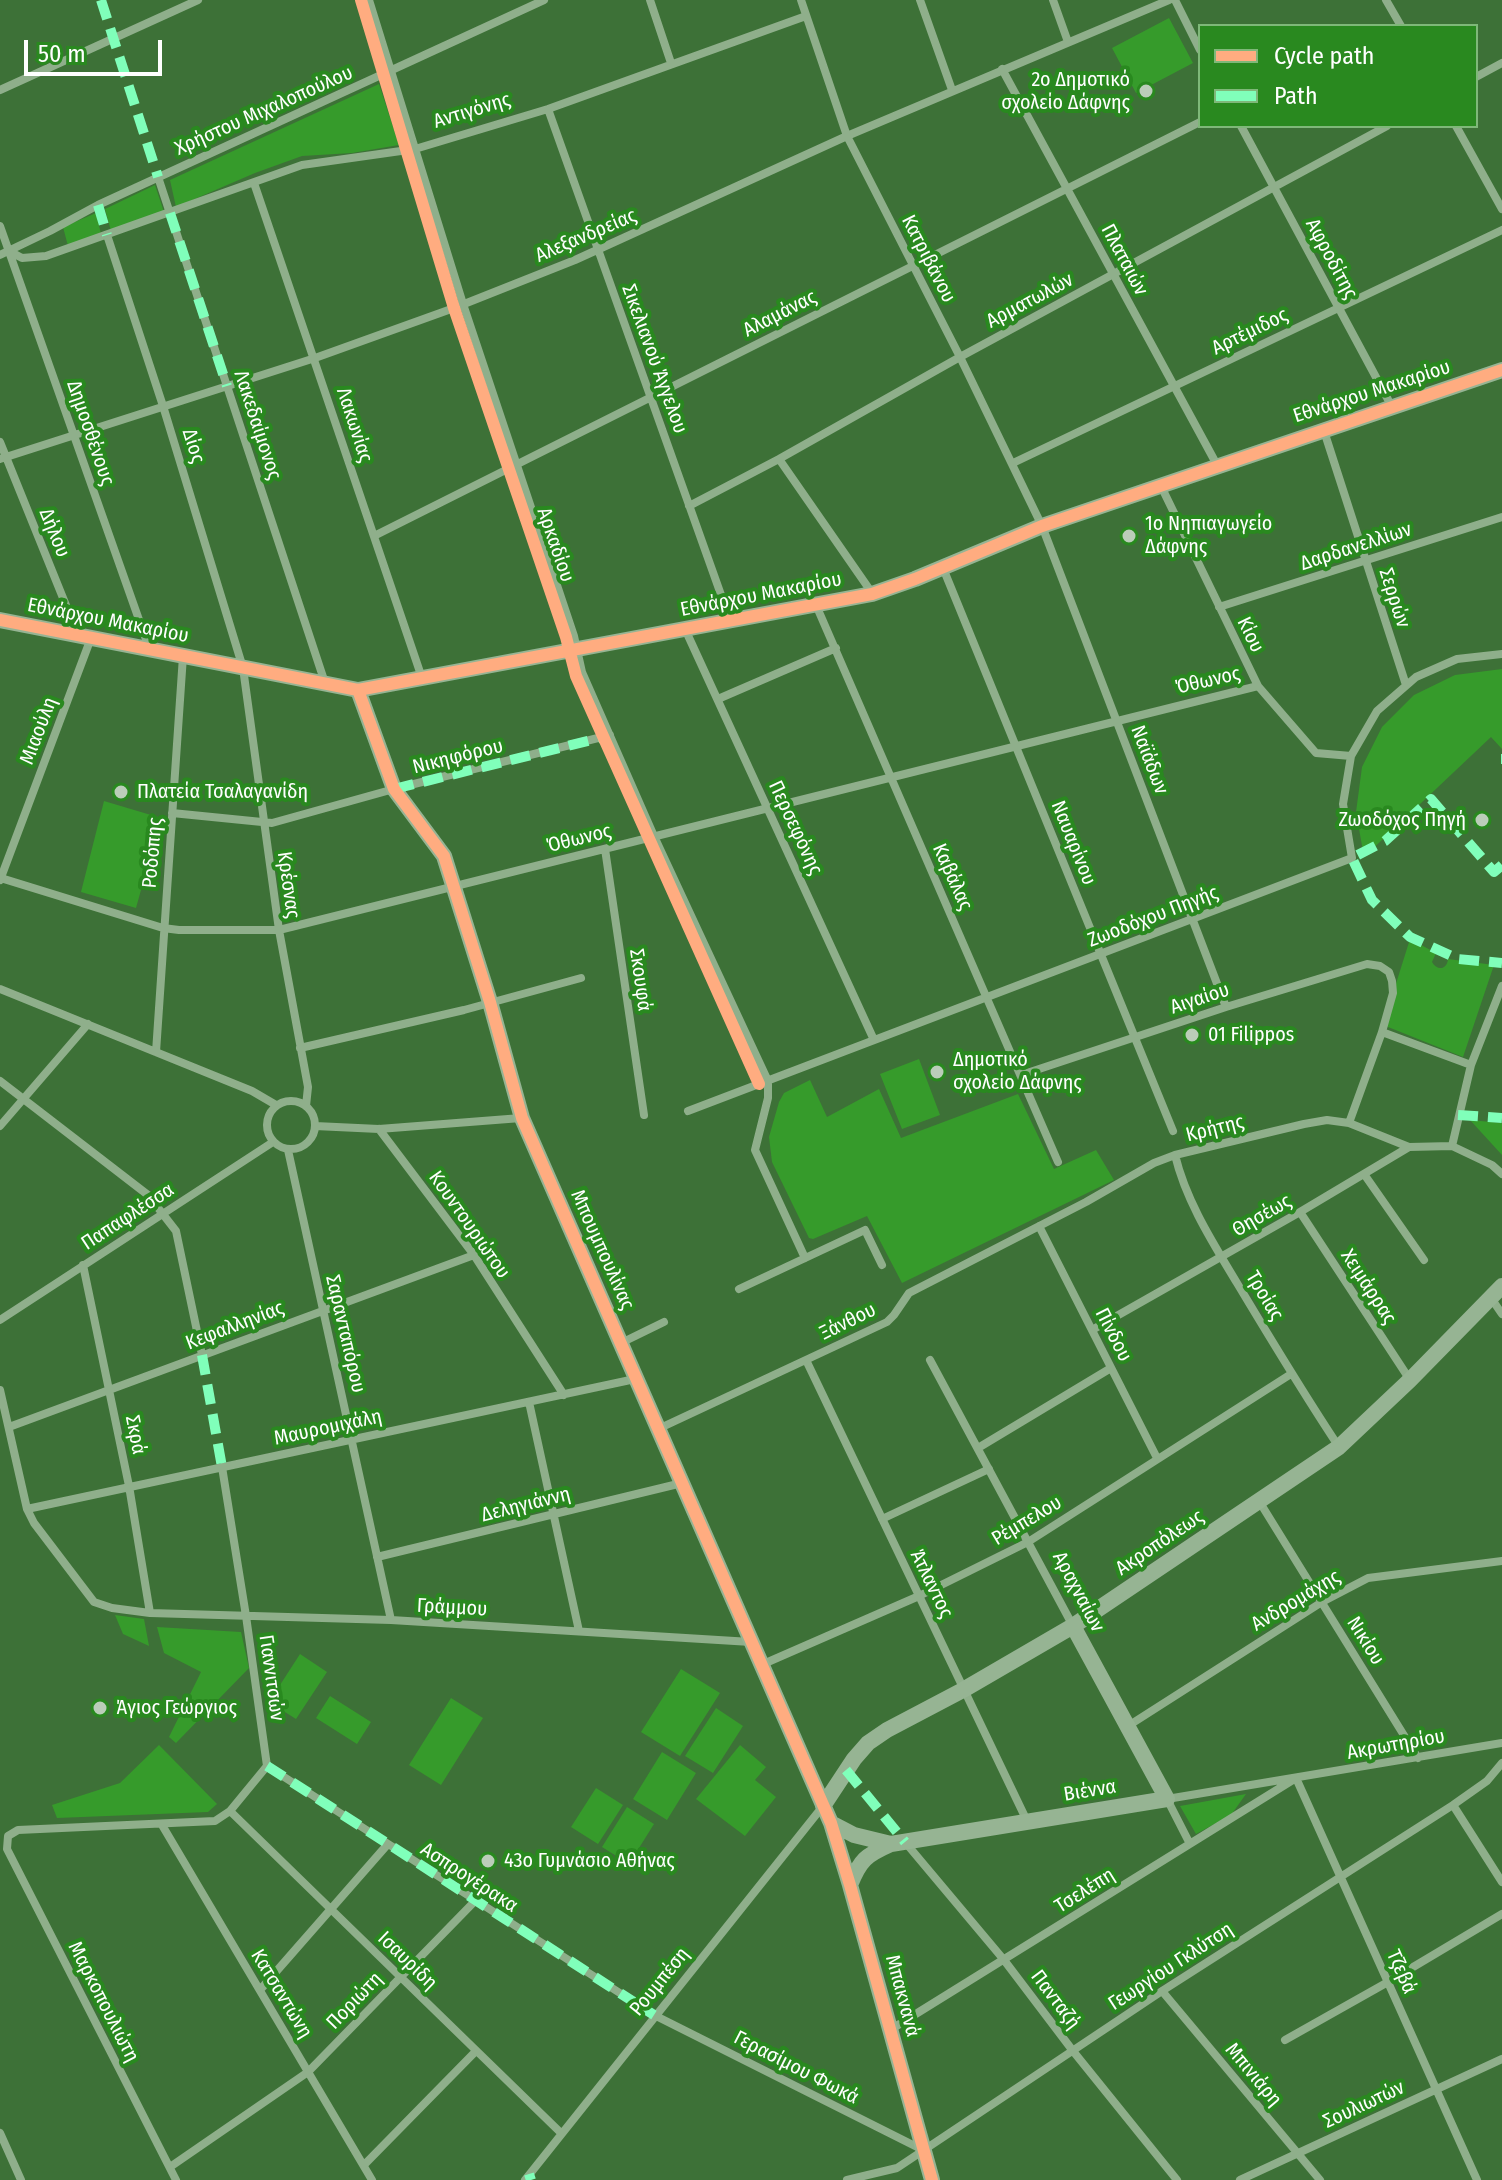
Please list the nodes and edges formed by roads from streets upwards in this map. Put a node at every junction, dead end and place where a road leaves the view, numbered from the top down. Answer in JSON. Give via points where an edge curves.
{"nodes":[{"id":1,"x":198,"y":0,"type":"edge"},
{"id":2,"x":369,"y":0,"type":"edge"},
{"id":3,"x":544,"y":0,"type":"edge"},
{"id":4,"x":650,"y":0,"type":"edge"},
{"id":5,"x":801,"y":0,"type":"edge"},
{"id":6,"x":920,"y":0,"type":"edge"},
{"id":7,"x":1053,"y":0,"type":"edge"},
{"id":8,"x":1169,"y":0,"type":"edge"},
{"id":9,"x":1175,"y":0,"type":"edge"},
{"id":10,"x":1386,"y":0,"type":"edge"},
{"id":11,"x":806,"y":16,"type":"junction"},
{"id":12,"x":1400,"y":24,"type":"edge"},
{"id":13,"x":1068,"y":42,"type":"junction"},
{"id":14,"x":1198,"y":46,"type":"edge"},
{"id":15,"x":671,"y":63,"type":"junction"},
{"id":16,"x":1502,"y":63,"type":"edge"},
{"id":17,"x":1002,"y":69,"type":"junction"},
{"id":18,"x":392,"y":71,"type":"junction"},
{"id":19,"x":1478,"y":76,"type":"edge"},
{"id":20,"x":0,"y":90,"type":"edge"},
{"id":21,"x":952,"y":90,"type":"junction"},
{"id":22,"x":548,"y":109,"type":"junction"},
{"id":23,"x":1198,"y":123,"type":"edge"},
{"id":24,"x":1242,"y":128,"type":"edge"},
{"id":25,"x":1383,"y":128,"type":"edge"},
{"id":26,"x":1457,"y":128,"type":"edge"},
{"id":27,"x":847,"y":136,"type":"junction"},
{"id":28,"x":415,"y":149,"type":"junction"},
{"id":29,"x":158,"y":177,"type":"junction"},
{"id":30,"x":254,"y":183,"type":"junction"},
{"id":31,"x":1275,"y":188,"type":"junction"},
{"id":32,"x":1067,"y":189,"type":"junction"},
{"id":33,"x":1502,"y":209,"type":"edge"},
{"id":34,"x":170,"y":213,"type":"junction"},
{"id":35,"x":0,"y":226,"type":"edge"},
{"id":36,"x":1502,"y":230,"type":"edge"},
{"id":37,"x":107,"y":235,"type":"junction"},
{"id":38,"x":598,"y":250,"type":"junction"},
{"id":39,"x":4,"y":253,"type":"edge"},
{"id":40,"x":913,"y":266,"type":"junction"},
{"id":41,"x":1114,"y":275,"type":"junction"},
{"id":42,"x":463,"y":304,"type":"junction"},
{"id":43,"x":1339,"y":307,"type":"junction"},
{"id":44,"x":960,"y":357,"type":"junction"},
{"id":45,"x":315,"y":358,"type":"junction"},
{"id":46,"x":1502,"y":370,"type":"edge"},
{"id":47,"x":227,"y":386,"type":"junction"},
{"id":48,"x":1174,"y":386,"type":"junction"},
{"id":49,"x":650,"y":397,"type":"junction"},
{"id":50,"x":163,"y":406,"type":"junction"},
{"id":51,"x":1392,"y":407,"type":"junction"},
{"id":52,"x":1323,"y":430,"type":"junction"},
{"id":53,"x":73,"y":435,"type":"junction"},
{"id":54,"x":0,"y":442,"type":"edge"},
{"id":55,"x":3,"y":458,"type":"edge"},
{"id":56,"x":779,"y":459,"type":"junction"},
{"id":57,"x":1013,"y":463,"type":"junction"},
{"id":58,"x":516,"y":464,"type":"junction"},
{"id":59,"x":1217,"y":465,"type":"junction"},
{"id":60,"x":1161,"y":485,"type":"junction"},
{"id":61,"x":689,"y":506,"type":"junction"},
{"id":62,"x":1502,"y":517,"type":"edge"},
{"id":63,"x":1042,"y":526,"type":"junction"},
{"id":64,"x":374,"y":536,"type":"junction"},
{"id":65,"x":1365,"y":561,"type":"junction"},
{"id":66,"x":943,"y":567,"type":"junction"},
{"id":67,"x":872,"y":594,"type":"junction"},
{"id":68,"x":816,"y":605,"type":"junction"},
{"id":69,"x":1219,"y":607,"type":"junction"},
{"id":70,"x":0,"y":620,"type":"edge"},
{"id":71,"x":730,"y":620,"type":"junction"},
{"id":72,"x":685,"y":629,"type":"junction"},
{"id":73,"x":85,"y":637,"type":"junction"},
{"id":74,"x":836,"y":648,"type":"junction"},
{"id":75,"x":150,"y":650,"type":"junction"},
{"id":76,"x":577,"y":650,"type":"junction"},
{"id":77,"x":1502,"y":654,"type":"edge"},
{"id":78,"x":183,"y":656,"type":"junction"},
{"id":79,"x":243,"y":668,"type":"junction"},
{"id":80,"x":422,"y":678,"type":"junction"},
{"id":81,"x":325,"y":684,"type":"junction"},
{"id":82,"x":1406,"y":685,"type":"junction"},
{"id":83,"x":1258,"y":686,"type":"junction"},
{"id":84,"x":358,"y":690,"type":"junction"},
{"id":85,"x":718,"y":699,"type":"junction"},
{"id":86,"x":1117,"y":719,"type":"junction"},
{"id":87,"x":610,"y":735,"type":"junction"},
{"id":88,"x":1016,"y":745,"type":"junction"},
{"id":89,"x":1351,"y":756,"type":"junction"},
{"id":90,"x":891,"y":776,"type":"junction"},
{"id":91,"x":394,"y":789,"type":"junction"},
{"id":92,"x":768,"y":807,"type":"junction"},
{"id":93,"x":172,"y":813,"type":"junction"},
{"id":94,"x":263,"y":822,"type":"junction"},
{"id":95,"x":654,"y":836,"type":"junction"},
{"id":96,"x":605,"y":849,"type":"junction"},
{"id":97,"x":0,"y":880,"type":"edge"},
{"id":98,"x":454,"y":886,"type":"junction"},
{"id":99,"x":1193,"y":919,"type":"junction"},
{"id":100,"x":163,"y":928,"type":"junction"},
{"id":101,"x":279,"y":930,"type":"junction"},
{"id":102,"x":1101,"y":954,"type":"junction"},
{"id":103,"x":581,"y":978,"type":"dead end"},
{"id":104,"x":1502,"y":986,"type":"edge"},
{"id":105,"x":0,"y":989,"type":"edge"},
{"id":106,"x":987,"y":997,"type":"junction"},
{"id":107,"x":490,"y":1002,"type":"junction"},
{"id":108,"x":1226,"y":1007,"type":"junction"},
{"id":109,"x":88,"y":1024,"type":"junction"},
{"id":110,"x":1382,"y":1032,"type":"junction"},
{"id":111,"x":1135,"y":1037,"type":"junction"},
{"id":112,"x":874,"y":1040,"type":"junction"},
{"id":113,"x":300,"y":1048,"type":"junction"},
{"id":114,"x":156,"y":1052,"type":"junction"},
{"id":115,"x":1471,"y":1065,"type":"junction"},
{"id":116,"x":1021,"y":1075,"type":"junction"},
{"id":117,"x":0,"y":1081,"type":"edge"},
{"id":118,"x":768,"y":1081,"type":"junction"},
{"id":119,"x":23,"y":1100,"type":"junction"},
{"id":120,"x":276,"y":1105,"type":"junction"},
{"id":121,"x":306,"y":1106,"type":"junction"},
{"id":122,"x":688,"y":1111,"type":"dead end"},
{"id":123,"x":644,"y":1115,"type":"dead end"},
{"id":124,"x":522,"y":1118,"type":"junction"},
{"id":125,"x":1349,"y":1123,"type":"junction"},
{"id":126,"x":0,"y":1126,"type":"edge"},
{"id":127,"x":315,"y":1126,"type":"junction"},
{"id":128,"x":379,"y":1129,"type":"junction"},
{"id":129,"x":1173,"y":1131,"type":"dead end"},
{"id":130,"x":273,"y":1142,"type":"junction"},
{"id":131,"x":1452,"y":1146,"type":"junction"},
{"id":132,"x":1409,"y":1147,"type":"junction"},
{"id":133,"x":288,"y":1150,"type":"junction"},
{"id":134,"x":1175,"y":1155,"type":"junction"},
{"id":135,"x":1058,"y":1162,"type":"dead end"},
{"id":136,"x":1364,"y":1174,"type":"junction"},
{"id":137,"x":1502,"y":1174,"type":"edge"},
{"id":138,"x":1300,"y":1212,"type":"junction"},
{"id":139,"x":163,"y":1214,"type":"junction"},
{"id":140,"x":1039,"y":1226,"type":"junction"},
{"id":141,"x":474,"y":1255,"type":"junction"},
{"id":142,"x":1222,"y":1257,"type":"junction"},
{"id":143,"x":805,"y":1258,"type":"junction"},
{"id":144,"x":1424,"y":1260,"type":"dead end"},
{"id":145,"x":83,"y":1265,"type":"junction"},
{"id":146,"x":882,"y":1265,"type":"dead end"},
{"id":147,"x":739,"y":1289,"type":"dead end"},
{"id":148,"x":1496,"y":1292,"type":"edge"},
{"id":149,"x":323,"y":1310,"type":"junction"},
{"id":150,"x":1502,"y":1314,"type":"edge"},
{"id":151,"x":0,"y":1320,"type":"edge"},
{"id":152,"x":664,"y":1322,"type":"dead end"},
{"id":153,"x":1092,"y":1330,"type":"junction"},
{"id":154,"x":621,"y":1343,"type":"junction"},
{"id":155,"x":202,"y":1355,"type":"junction"},
{"id":156,"x":806,"y":1360,"type":"junction"},
{"id":157,"x":930,"y":1360,"type":"dead end"},
{"id":158,"x":1111,"y":1368,"type":"junction"},
{"id":159,"x":1291,"y":1374,"type":"junction"},
{"id":160,"x":636,"y":1379,"type":"junction"},
{"id":161,"x":1410,"y":1380,"type":"junction"},
{"id":162,"x":0,"y":1390,"type":"edge"},
{"id":163,"x":110,"y":1391,"type":"junction"},
{"id":164,"x":564,"y":1395,"type":"junction"},
{"id":165,"x":529,"y":1402,"type":"junction"},
{"id":166,"x":9,"y":1427,"type":"junction"},
{"id":167,"x":658,"y":1429,"type":"junction"},
{"id":168,"x":352,"y":1439,"type":"junction"},
{"id":169,"x":1339,"y":1447,"type":"junction"},
{"id":170,"x":978,"y":1448,"type":"junction"},
{"id":171,"x":1157,"y":1458,"type":"junction"},
{"id":172,"x":222,"y":1467,"type":"junction"},
{"id":173,"x":989,"y":1469,"type":"junction"},
{"id":174,"x":682,"y":1483,"type":"junction"},
{"id":175,"x":129,"y":1486,"type":"junction"},
{"id":176,"x":1259,"y":1501,"type":"junction"},
{"id":177,"x":27,"y":1509,"type":"junction"},
{"id":178,"x":553,"y":1514,"type":"junction"},
{"id":179,"x":882,"y":1519,"type":"junction"},
{"id":180,"x":1028,"y":1542,"type":"junction"},
{"id":181,"x":377,"y":1557,"type":"junction"},
{"id":182,"x":1502,"y":1561,"type":"edge"},
{"id":183,"x":919,"y":1596,"type":"junction"},
{"id":184,"x":1322,"y":1602,"type":"junction"},
{"id":185,"x":150,"y":1613,"type":"junction"},
{"id":186,"x":246,"y":1616,"type":"junction"},
{"id":187,"x":391,"y":1620,"type":"junction"},
{"id":188,"x":1073,"y":1626,"type":"junction"},
{"id":189,"x":579,"y":1631,"type":"junction"},
{"id":190,"x":751,"y":1642,"type":"junction"},
{"id":191,"x":761,"y":1665,"type":"junction"},
{"id":192,"x":963,"y":1690,"type":"junction"},
{"id":193,"x":1128,"y":1726,"type":"junction"},
{"id":194,"x":1502,"y":1743,"type":"edge"},
{"id":195,"x":1418,"y":1758,"type":"junction"},
{"id":196,"x":1502,"y":1763,"type":"edge"},
{"id":197,"x":267,"y":1766,"type":"junction"},
{"id":198,"x":1296,"y":1778,"type":"junction"},
{"id":199,"x":1167,"y":1799,"type":"junction"},
{"id":200,"x":1453,"y":1805,"type":"junction"},
{"id":201,"x":823,"y":1806,"type":"junction"},
{"id":202,"x":230,"y":1811,"type":"junction"},
{"id":203,"x":1027,"y":1822,"type":"junction"},
{"id":204,"x":831,"y":1823,"type":"junction"},
{"id":205,"x":162,"y":1825,"type":"junction"},
{"id":206,"x":898,"y":1843,"type":"junction"},
{"id":207,"x":1190,"y":1844,"type":"junction"},
{"id":208,"x":387,"y":1845,"type":"junction"},
{"id":209,"x":1340,"y":1876,"type":"junction"},
{"id":210,"x":1502,"y":1882,"type":"edge"},
{"id":211,"x":850,"y":1885,"type":"junction"},
{"id":212,"x":475,"y":1901,"type":"junction"},
{"id":213,"x":331,"y":1909,"type":"junction"},
{"id":214,"x":1502,"y":1914,"type":"edge"},
{"id":215,"x":1004,"y":1960,"type":"junction"},
{"id":216,"x":400,"y":1976,"type":"junction"},
{"id":217,"x":1388,"y":1982,"type":"junction"},
{"id":218,"x":260,"y":1990,"type":"junction"},
{"id":219,"x":1162,"y":1991,"type":"junction"},
{"id":220,"x":654,"y":2015,"type":"junction"},
{"id":221,"x":890,"y":2030,"type":"junction"},
{"id":222,"x":1285,"y":2040,"type":"dead end"},
{"id":223,"x":476,"y":2051,"type":"junction"},
{"id":224,"x":1073,"y":2051,"type":"junction"},
{"id":225,"x":1502,"y":2059,"type":"edge"},
{"id":226,"x":308,"y":2072,"type":"junction"},
{"id":227,"x":1436,"y":2089,"type":"junction"},
{"id":228,"x":0,"y":2133,"type":"edge"},
{"id":229,"x":561,"y":2133,"type":"junction"},
{"id":230,"x":923,"y":2149,"type":"junction"},
{"id":231,"x":1297,"y":2154,"type":"junction"},
{"id":232,"x":364,"y":2165,"type":"junction"},
{"id":233,"x":170,"y":2167,"type":"junction"},
{"id":234,"x":21,"y":2180,"type":"edge"},
{"id":235,"x":176,"y":2180,"type":"edge"},
{"id":236,"x":372,"y":2180,"type":"edge"},
{"id":237,"x":525,"y":2180,"type":"edge"},
{"id":238,"x":847,"y":2180,"type":"edge"},
{"id":239,"x":932,"y":2180,"type":"edge"},
{"id":240,"x":1177,"y":2180,"type":"edge"},
{"id":241,"x":1240,"y":2180,"type":"edge"},
{"id":242,"x":1320,"y":2180,"type":"edge"},
{"id":243,"x":1477,"y":2180,"type":"edge"}],
"edges":[{"from":1,"to":20,"type":"street"},
{"from":2,"to":18,"type":"street","name":"Αρκαδίου"},
{"from":3,"to":18,"type":"street","name":"Χρήστου Μιχαλοπούλου"},
{"from":4,"to":15,"type":"street"},
{"from":5,"to":11,"type":"street","name":"Κατριβάνου"},
{"from":6,"to":21,"type":"street"},
{"from":7,"to":13,"type":"street"},
{"from":8,"to":13,"type":"street","name":"Αλεξανδρείας"},
{"from":9,"to":14,"type":"street"},
{"from":10,"to":12,"type":"street"},
{"from":11,"to":15,"type":"street","name":"Αντιγόνης"},
{"from":11,"to":27,"type":"street","name":"Κατριβάνου"},
{"from":13,"to":17,"type":"street","name":"Αλεξανδρείας"},
{"from":15,"to":22,"type":"street","name":"Αντιγόνης"},
{"from":16,"to":19,"type":"street"},
{"from":17,"to":21,"type":"street","name":"Αλεξανδρείας"},
{"from":17,"to":32,"type":"street","name":"Πλαταιών"},
{"from":18,"to":28,"type":"street","name":"Αρκαδίου"},
{"from":18,"to":29,"type":"street","name":"Χρήστου Μιχαλοπούλου"},
{"from":21,"to":27,"type":"street","name":"Αλεξανδρείας"},
{"from":22,"to":28,"type":"street","name":"Αντιγόνης"},
{"from":22,"to":38,"type":"street","name":"Σικελιανού Άγγελου"},
{"from":23,"to":32,"type":"street","name":"Αλαμάνας"},
{"from":24,"to":31,"type":"street","name":"Αφροδίτης"},
{"from":25,"to":31,"type":"street","name":"Αρματωλών"},
{"from":26,"to":33,"type":"street"},
{"from":27,"to":38,"type":"street","name":"Αλεξανδρείας"},
{"from":27,"to":40,"type":"street","name":"Κατριβάνου"},
{"from":28,"to":30,"type":"street","name":"Αντιγόνης","via":[[302,165]]},
{"from":28,"to":42,"type":"street","name":"Αρκαδίου"},
{"from":29,"to":34,"type":"street","name":"Λακεδαίμονος"},
{"from":29,"to":39,"type":"street","name":"Χρήστου Μιχαλοπούλου"},
{"from":30,"to":34,"type":"street","name":"Αντιγόνης"},
{"from":30,"to":45,"type":"street","name":"Λακωνίας"},
{"from":31,"to":41,"type":"street","name":"Αρματωλών"},
{"from":31,"to":43,"type":"street","name":"Αφροδίτης"},
{"from":32,"to":40,"type":"street","name":"Αλαμάνας"},
{"from":32,"to":41,"type":"street","name":"Πλαταιών"},
{"from":34,"to":37,"type":"street","name":"Αντιγόνης"},
{"from":34,"to":47,"type":"street","name":"Λακεδαίμονος"},
{"from":35,"to":39,"type":"street","name":"Δημοσθένους"},
{"from":36,"to":43,"type":"street","name":"Αρτέμιδος"},
{"from":37,"to":39,"type":"street","name":"Αντιγόνης","via":[[46,256]]},
{"from":37,"to":50,"type":"street","name":"Δίος"},
{"from":38,"to":42,"type":"street","name":"Αλεξανδρείας"},
{"from":38,"to":49,"type":"street","name":"Σικελιανού Άγγελου"},
{"from":39,"to":53,"type":"street","name":"Δημοσθένους"},
{"from":40,"to":44,"type":"street","name":"Κατριβάνου"},
{"from":40,"to":49,"type":"street","name":"Αλαμάνας"},
{"from":41,"to":44,"type":"street","name":"Αρματωλών"},
{"from":41,"to":48,"type":"street","name":"Πλαταιών"},
{"from":42,"to":45,"type":"street","name":"Αλεξανδρείας"},
{"from":42,"to":58,"type":"street","name":"Αρκαδίου"},
{"from":43,"to":48,"type":"street","name":"Αρτέμιδος"},
{"from":43,"to":51,"type":"street","name":"Αφροδίτης"},
{"from":44,"to":56,"type":"street","name":"Αρματωλών"},
{"from":44,"to":57,"type":"street","name":"Κατριβάνου"},
{"from":45,"to":47,"type":"street","name":"Αλεξανδρείας"},
{"from":45,"to":64,"type":"street","name":"Λακωνίας"},
{"from":46,"to":51,"type":"street","name":"Εθνάρχου Μακαρίου"},
{"from":47,"to":50,"type":"street","name":"Αλεξανδρείας"},
{"from":47,"to":81,"type":"street","name":"Λακεδαίμονος"},
{"from":48,"to":57,"type":"street","name":"Αρτέμιδος"},
{"from":48,"to":59,"type":"street","name":"Πλαταιών"},
{"from":49,"to":58,"type":"street","name":"Αλαμάνας"},
{"from":49,"to":61,"type":"street","name":"Σικελιανού Άγγελου"},
{"from":50,"to":53,"type":"street","name":"Αλεξανδρείας"},
{"from":50,"to":79,"type":"street","name":"Δίος"},
{"from":51,"to":52,"type":"street","name":"Εθνάρχου Μακαρίου"},
{"from":52,"to":59,"type":"street","name":"Εθνάρχου Μακαρίου"},
{"from":52,"to":65,"type":"street","name":"Σερρών"},
{"from":53,"to":55,"type":"street","name":"Αλεξανδρείας"},
{"from":53,"to":75,"type":"street","name":"Δημοσθένους"},
{"from":54,"to":55,"type":"street","name":"Δήλου"},
{"from":55,"to":73,"type":"street","name":"Δήλου"},
{"from":56,"to":61,"type":"street","name":"Αρματωλών"},
{"from":56,"to":67,"type":"street"},
{"from":57,"to":63,"type":"street","name":"Κατριβάνου"},
{"from":58,"to":64,"type":"street","name":"Αλαμάνας"},
{"from":58,"to":76,"type":"street","name":"Αρκαδίου"},
{"from":59,"to":60,"type":"street","name":"Εθνάρχου Μακαρίου"},
{"from":60,"to":63,"type":"street","name":"Εθνάρχου Μακαρίου"},
{"from":60,"to":69,"type":"street","name":"Κίου"},
{"from":61,"to":71,"type":"street","name":"Σικελιανού Άγγελου"},
{"from":62,"to":65,"type":"street","name":"Δαρδανελλίων"},
{"from":63,"to":66,"type":"street","name":"Εθνάρχου Μακαρίου"},
{"from":63,"to":86,"type":"street","name":"Ναϊάδων"},
{"from":64,"to":80,"type":"street","name":"Λακωνίας"},
{"from":65,"to":69,"type":"street","name":"Δαρδανελλίων"},
{"from":65,"to":82,"type":"street","name":"Σερρών"},
{"from":66,"to":67,"type":"street","name":"Εθνάρχου Μακαρίου"},
{"from":66,"to":88,"type":"street","name":"Ναυαρίνου"},
{"from":67,"to":68,"type":"street","name":"Εθνάρχου Μακαρίου"},
{"from":68,"to":71,"type":"street","name":"Εθνάρχου Μακαρίου"},
{"from":68,"to":74,"type":"street","name":"Καβάλας"},
{"from":69,"to":83,"type":"street","name":"Κίου"},
{"from":70,"to":73,"type":"street","name":"Εθνάρχου Μακαρίου"},
{"from":71,"to":72,"type":"street","name":"Εθνάρχου Μακαρίου"},
{"from":72,"to":76,"type":"street","name":"Εθνάρχου Μακαρίου"},
{"from":72,"to":85,"type":"street","name":"Περσεφόνης"},
{"from":73,"to":75,"type":"street","name":"Εθνάρχου Μακαρίου"},
{"from":73,"to":97,"type":"street","name":"Μιαούλη"},
{"from":74,"to":85,"type":"street"},
{"from":74,"to":90,"type":"street","name":"Καβάλας"},
{"from":75,"to":78,"type":"street","name":"Εθνάρχου Μακαρίου"},
{"from":76,"to":80,"type":"street","name":"Εθνάρχου Μακαρίου"},
{"from":76,"to":87,"type":"street","name":"Αρκαδίου"},
{"from":77,"to":82,"type":"street","name":"Ζωοδόχου Πηγής","via":[[1457,659]]},
{"from":78,"to":79,"type":"street","name":"Εθνάρχου Μακαρίου"},
{"from":78,"to":93,"type":"street","name":"Ροδόπης"},
{"from":79,"to":81,"type":"street","name":"Εθνάρχου Μακαρίου"},
{"from":79,"to":94,"type":"street","name":"Κρέσνας"},
{"from":80,"to":84,"type":"street","name":"Εθνάρχου Μακαρίου"},
{"from":81,"to":84,"type":"street","name":"Εθνάρχου Μακαρίου"},
{"from":82,"to":89,"type":"street","name":"Ζωοδόχου Πηγής","via":[[1377,711]]},
{"from":83,"to":86,"type":"street","name":"Όθωνος"},
{"from":83,"to":89,"type":"street","name":"Κίου","via":[[1316,753]]},
{"from":84,"to":91,"type":"street","name":"Μπουμπουλίνας"},
{"from":85,"to":92,"type":"street","name":"Περσεφόνης"},
{"from":86,"to":88,"type":"street","name":"Όθωνος"},
{"from":86,"to":99,"type":"street","name":"Ναϊάδων"},
{"from":87,"to":91,"type":"street","name":"Νικηφόρου"},
{"from":87,"to":95,"type":"street","name":"Αρκαδίου"},
{"from":88,"to":90,"type":"street","name":"Όθωνος"},
{"from":88,"to":102,"type":"street","name":"Ναυαρίνου"},
{"from":89,"to":99,"type":"street","name":"Ζωοδόχου Πηγής","via":[[1343,804],[1352,858]]},
{"from":90,"to":92,"type":"street","name":"Όθωνος"},
{"from":90,"to":106,"type":"street","name":"Καβάλας"},
{"from":91,"to":94,"type":"street","name":"Νικηφόρου"},
{"from":91,"to":98,"type":"street","name":"Μπουμπουλίνας","via":[[440,847]]},
{"from":92,"to":95,"type":"street","name":"Όθωνος"},
{"from":92,"to":112,"type":"street","name":"Περσεφόνης"},
{"from":93,"to":94,"type":"street","name":"Νικηφόρου"},
{"from":93,"to":100,"type":"street","name":"Ροδόπης"},
{"from":94,"to":101,"type":"street","name":"Κρέσνας"},
{"from":95,"to":96,"type":"street","name":"Όθωνος"},
{"from":95,"to":118,"type":"street","name":"Αρκαδίου"},
{"from":96,"to":98,"type":"street","name":"Όθωνος"},
{"from":96,"to":123,"type":"street","name":"Σκουφά"},
{"from":97,"to":100,"type":"street","name":"Όθωνος"},
{"from":98,"to":101,"type":"street","name":"Όθωνος"},
{"from":98,"to":107,"type":"street","name":"Μπουμπουλίνας"},
{"from":99,"to":102,"type":"street","name":"Ζωοδόχου Πηγής"},
{"from":99,"to":108,"type":"street","name":"Ναϊάδων"},
{"from":100,"to":101,"type":"street","name":"Όθωνος"},
{"from":100,"to":114,"type":"street","name":"Ροδόπης"},
{"from":101,"to":113,"type":"street","name":"Κρέσνας"},
{"from":102,"to":106,"type":"street","name":"Ζωοδόχου Πηγής"},
{"from":102,"to":111,"type":"street","name":"Ναυαρίνου"},
{"from":103,"to":107,"type":"street"},
{"from":104,"to":115,"type":"street"},
{"from":105,"to":109,"type":"street"},
{"from":106,"to":112,"type":"street","name":"Ζωοδόχου Πηγής"},
{"from":106,"to":116,"type":"street","name":"Καβάλας"},
{"from":107,"to":113,"type":"street"},
{"from":107,"to":124,"type":"street","name":"Μπουμπουλίνας"},
{"from":108,"to":110,"type":"street","name":"Αιγαίου","via":[[1367,964],[1380,966],[1389,972],[1393,993]]},
{"from":108,"to":111,"type":"street","name":"Αιγαίου"},
{"from":109,"to":114,"type":"street"},
{"from":109,"to":119,"type":"street"},
{"from":110,"to":115,"type":"street"},
{"from":110,"to":125,"type":"street"},
{"from":111,"to":116,"type":"street","name":"Αιγαίου"},
{"from":111,"to":129,"type":"street","name":"Ναυαρίνου"},
{"from":112,"to":118,"type":"street","name":"Ζωοδόχου Πηγής"},
{"from":113,"to":121,"type":"street","name":"Κρέσνας"},
{"from":114,"to":120,"type":"street"},
{"from":115,"to":131,"type":"street"},
{"from":116,"to":135,"type":"street","name":"Καβάλας"},
{"from":117,"to":119,"type":"street"},
{"from":118,"to":122,"type":"street","name":"Ζωοδόχου Πηγής"},
{"from":118,"to":143,"type":"street","via":[[755,1150]]},
{"from":119,"to":126,"type":"street"},
{"from":119,"to":139,"type":"street","via":[[148,1195]]},
{"from":120,"to":121,"type":"street","via":[[297,1101]]},
{"from":120,"to":130,"type":"street","via":[[266,1123]]},
{"from":121,"to":127,"type":"street"},
{"from":124,"to":128,"type":"street"},
{"from":124,"to":154,"type":"street","name":"Μπουμπουλίνας"},
{"from":125,"to":132,"type":"street","name":"Κρήτης"},
{"from":125,"to":134,"type":"street","name":"Κρήτης","via":[[1304,1124]]},
{"from":127,"to":128,"type":"street"},
{"from":127,"to":133,"type":"street","via":[[307,1144]]},
{"from":128,"to":141,"type":"street","name":"Κουντουριώτου"},
{"from":130,"to":133,"type":"street"},
{"from":130,"to":139,"type":"street","name":"Παπαφλέσσα"},
{"from":131,"to":132,"type":"street","name":"Θησέως"},
{"from":131,"to":137,"type":"street","name":"Θησέως"},
{"from":132,"to":136,"type":"street","name":"Θησέως"},
{"from":133,"to":149,"type":"street","name":"Σαρανταπόρου"},
{"from":134,"to":140,"type":"street","name":"Κρήτης"},
{"from":134,"to":142,"type":"street","name":"Τροίας","via":[[1181,1180]]},
{"from":136,"to":138,"type":"street","name":"Θησέως"},
{"from":136,"to":144,"type":"street"},
{"from":138,"to":142,"type":"street","name":"Θησέως"},
{"from":138,"to":161,"type":"street","name":"Χειμάρρας"},
{"from":139,"to":145,"type":"street","name":"Παπαφλέσσα"},
{"from":139,"to":155,"type":"street","via":[[176,1231]]},
{"from":140,"to":153,"type":"street","name":"Πίνδου"},
{"from":140,"to":156,"type":"street","name":"Ξάνθου","via":[[909,1293],[887,1322]]},
{"from":141,"to":149,"type":"street","name":"Κεφαλληνίας"},
{"from":141,"to":164,"type":"street","name":"Κουντουριώτου"},
{"from":142,"to":153,"type":"street","name":"Θησέως"},
{"from":142,"to":159,"type":"street","name":"Τροίας"},
{"from":143,"to":146,"type":"street","via":[[865,1230]]},
{"from":143,"to":147,"type":"street"},
{"from":145,"to":151,"type":"street","name":"Παπαφλέσσα"},
{"from":145,"to":163,"type":"street","name":"Σκρά"},
{"from":148,"to":150,"type":"street"},
{"from":148,"to":161,"type":"street","name":"Ακροπόλεως"},
{"from":149,"to":155,"type":"street","name":"Κεφαλληνίας"},
{"from":149,"to":168,"type":"street","name":"Σαρανταπόρου"},
{"from":152,"to":154,"type":"street"},
{"from":153,"to":158,"type":"street","name":"Πίνδου"},
{"from":154,"to":160,"type":"street","name":"Μπουμπουλίνας"},
{"from":155,"to":163,"type":"street","name":"Κεφαλληνίας"},
{"from":156,"to":167,"type":"street","name":"Ξάνθου"},
{"from":156,"to":179,"type":"street","name":"Άτλαντος"},
{"from":157,"to":170,"type":"street","name":"Αραχναίων"},
{"from":158,"to":170,"type":"street"},
{"from":158,"to":171,"type":"street","name":"Πίνδου"},
{"from":159,"to":169,"type":"street","name":"Τροίας"},
{"from":159,"to":171,"type":"street","name":"Ρέμπελου"},
{"from":160,"to":164,"type":"street","name":"Μαυρομιχάλη"},
{"from":160,"to":167,"type":"street","name":"Μπουμπουλίνας"},
{"from":161,"to":169,"type":"street","name":"Ακροπόλεως"},
{"from":162,"to":166,"type":"street"},
{"from":163,"to":166,"type":"street","name":"Κεφαλληνίας"},
{"from":163,"to":175,"type":"street","name":"Σκρά"},
{"from":164,"to":165,"type":"street","name":"Μαυρομιχάλη"},
{"from":165,"to":168,"type":"street","name":"Μαυρομιχάλη"},
{"from":165,"to":178,"type":"street"},
{"from":166,"to":177,"type":"street"},
{"from":167,"to":174,"type":"street","name":"Μπουμπουλίνας"},
{"from":168,"to":172,"type":"street","name":"Μαυρομιχάλη"},
{"from":168,"to":181,"type":"street","name":"Σαρανταπόρου"},
{"from":169,"to":176,"type":"street","name":"Ακροπόλεως"},
{"from":170,"to":173,"type":"street","name":"Αραχναίων"},
{"from":171,"to":180,"type":"street","name":"Ρέμπελου"},
{"from":172,"to":175,"type":"street","name":"Μαυρομιχάλη"},
{"from":172,"to":186,"type":"street","name":"Γιαννιτσών"},
{"from":173,"to":179,"type":"street"},
{"from":173,"to":180,"type":"street","name":"Αραχναίων"},
{"from":174,"to":178,"type":"street","name":"Δεληγιάννη"},
{"from":174,"to":190,"type":"street","name":"Μπουμπουλίνας"},
{"from":175,"to":177,"type":"street","name":"Μαυρομιχάλη"},
{"from":175,"to":185,"type":"street","name":"Σκρά"},
{"from":176,"to":184,"type":"street","name":"Νικίου"},
{"from":176,"to":188,"type":"street","name":"Ακροπόλεως"},
{"from":177,"to":185,"type":"street","name":"Γράμμου","via":[[94,1602]]},
{"from":178,"to":181,"type":"street","name":"Δεληγιάννη"},
{"from":178,"to":189,"type":"street"},
{"from":179,"to":183,"type":"street","name":"Άτλαντος"},
{"from":180,"to":183,"type":"street","name":"Ρέμπελου"},
{"from":180,"to":188,"type":"street","name":"Αραχναίων"},
{"from":181,"to":187,"type":"street","name":"Σαρανταπόρου"},
{"from":182,"to":184,"type":"street","name":"Ανδρομάχης","via":[[1368,1578]]},
{"from":183,"to":191,"type":"street","name":"Ρέμπελου"},
{"from":183,"to":192,"type":"street","name":"Άτλαντος"},
{"from":184,"to":193,"type":"street","name":"Ανδρομάχης"},
{"from":184,"to":195,"type":"street","name":"Νικίου"},
{"from":185,"to":186,"type":"street","name":"Γράμμου"},
{"from":186,"to":187,"type":"street","name":"Γράμμου"},
{"from":186,"to":197,"type":"street","name":"Γιαννιτσών"},
{"from":187,"to":189,"type":"street","name":"Γράμμου"},
{"from":188,"to":192,"type":"street","name":"Ακροπόλεως"},
{"from":188,"to":193,"type":"street","name":"Αραχναίων"},
{"from":189,"to":190,"type":"street","name":"Γράμμου"},
{"from":190,"to":191,"type":"street","name":"Μπουμπουλίνας"},
{"from":191,"to":201,"type":"street","name":"Μπουμπουλίνας"},
{"from":192,"to":201,"type":"street","name":"Ακροπόλεως","via":[[868,1743]]},
{"from":192,"to":203,"type":"street","name":"Άτλαντος"},
{"from":193,"to":199,"type":"street","name":"Αραχναίων"},
{"from":194,"to":195,"type":"street","name":"Ακρωτηρίου"},
{"from":195,"to":198,"type":"street","name":"Ακρωτηρίου"},
{"from":196,"to":200,"type":"street","name":"Γεωργίου Γκλύτση"},
{"from":197,"to":202,"type":"street"},
{"from":197,"to":208,"type":"street","name":"Ασπρογέρακα"},
{"from":198,"to":199,"type":"street","name":"Βιέννα"},
{"from":198,"to":207,"type":"street","name":"Τσελέπη"},
{"from":198,"to":209,"type":"street","name":"Τζεβά"},
{"from":199,"to":203,"type":"street","name":"Βιέννα"},
{"from":199,"to":207,"type":"street","name":"Αραχναίων"},
{"from":200,"to":209,"type":"street","name":"Γεωργίου Γκλύτση"},
{"from":200,"to":210,"type":"street"},
{"from":201,"to":204,"type":"street","name":"Μπουμπουλίνας"},
{"from":201,"to":220,"type":"street","name":"Ρουμπέση"},
{"from":202,"to":205,"type":"street","via":[[215,1821]]},
{"from":202,"to":213,"type":"street","name":"Ισαυρίδη"},
{"from":203,"to":206,"type":"street","name":"Βιέννα"},
{"from":204,"to":206,"type":"street","name":"Βιέννα","via":[[854,1835]]},
{"from":204,"to":211,"type":"street","name":"Μπακνανά"},
{"from":205,"to":218,"type":"street","name":"Κατσαντώνη"},
{"from":205,"to":233,"type":"street","name":"Μαρκοπουλιώτη","via":[[18,1830],[8,1836],[7,1849]]},
{"from":206,"to":211,"type":"street","name":"Βιέννα","via":[[867,1856]]},
{"from":206,"to":215,"type":"street","name":"Πανταζή"},
{"from":207,"to":215,"type":"street","name":"Τσελέπη"},
{"from":208,"to":212,"type":"street","name":"Ασπρογέρακα"},
{"from":208,"to":213,"type":"street"},
{"from":209,"to":217,"type":"street","name":"Τζεβά"},
{"from":209,"to":219,"type":"street","name":"Γεωργίου Γκλύτση"},
{"from":211,"to":221,"type":"street","name":"Μπακνανά"},
{"from":212,"to":216,"type":"street","name":"Ποριώτη"},
{"from":212,"to":220,"type":"street","name":"Ασπρογέρακα"},
{"from":213,"to":216,"type":"street","name":"Ισαυρίδη"},
{"from":213,"to":218,"type":"street"},
{"from":214,"to":217,"type":"street"},
{"from":215,"to":221,"type":"street","name":"Τσελέπη"},
{"from":215,"to":224,"type":"street","name":"Πανταζή"},
{"from":216,"to":223,"type":"street","name":"Ισαυρίδη"},
{"from":216,"to":226,"type":"street","name":"Ποριώτη"},
{"from":217,"to":222,"type":"street"},
{"from":217,"to":227,"type":"street","name":"Τζεβά"},
{"from":218,"to":226,"type":"street","name":"Κατσαντώνη"},
{"from":219,"to":224,"type":"street","name":"Γεωργίου Γκλύτση"},
{"from":219,"to":231,"type":"street","name":"Μπινιάρη"},
{"from":220,"to":229,"type":"street","name":"Ρουμπέση"},
{"from":220,"to":230,"type":"street","name":"Γερασίμου Φωκά"},
{"from":221,"to":230,"type":"street","name":"Μπακνανά"},
{"from":223,"to":229,"type":"street","name":"Ισαυρίδη"},
{"from":223,"to":232,"type":"street"},
{"from":224,"to":230,"type":"street","name":"Γεωργίου Γκλύτση"},
{"from":224,"to":240,"type":"street","name":"Πανταζή"},
{"from":225,"to":227,"type":"street","name":"Σουλιωτών"},
{"from":226,"to":232,"type":"street","name":"Κατσαντώνη"},
{"from":226,"to":233,"type":"street","name":"Ποριώτη"},
{"from":227,"to":231,"type":"street","name":"Σουλιωτών"},
{"from":227,"to":243,"type":"street","name":"Τζεβά"},
{"from":228,"to":234,"type":"street"},
{"from":229,"to":237,"type":"street","name":"Ρουμπέση"},
{"from":230,"to":238,"type":"street","name":"Γεωργίου Γκλύτση","via":[[897,2168]]},
{"from":230,"to":239,"type":"street","name":"Μπακνανά"},
{"from":231,"to":241,"type":"street","name":"Σουλιωτών"},
{"from":231,"to":242,"type":"street","name":"Μπινιάρη"},
{"from":232,"to":236,"type":"street","name":"Κατσαντώνη"},
{"from":233,"to":235,"type":"street","name":"Μαρκοπουλιώτη"}]}
